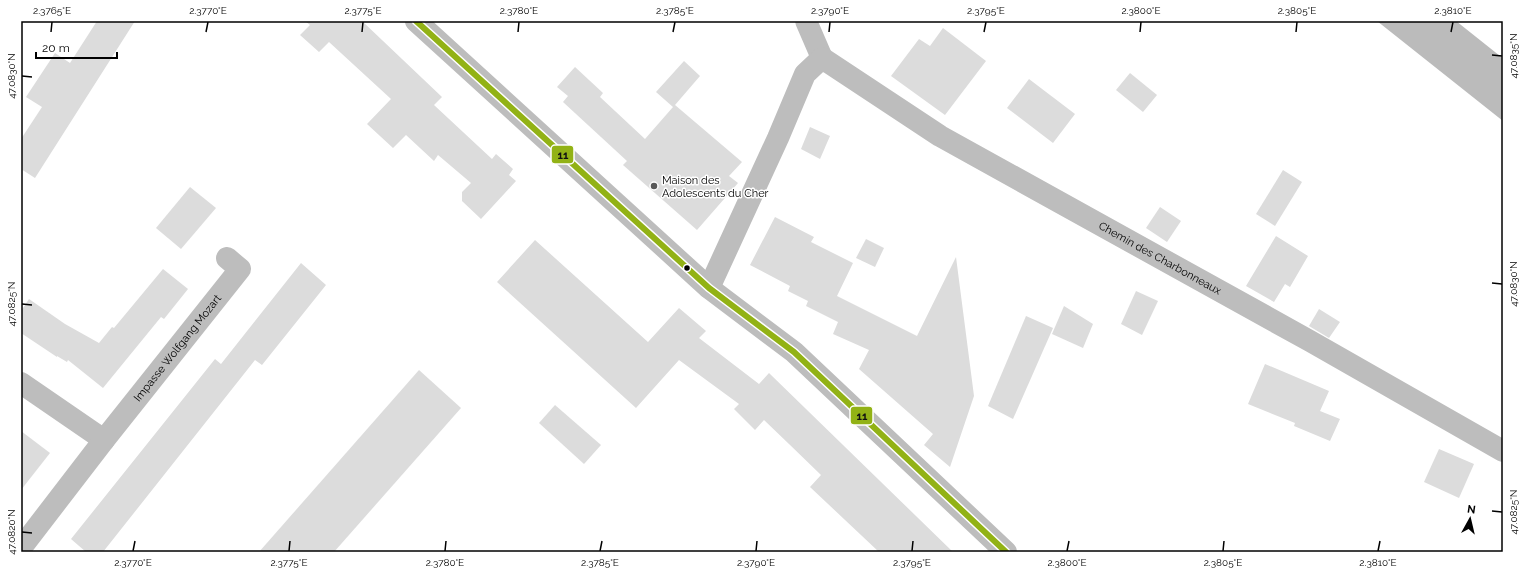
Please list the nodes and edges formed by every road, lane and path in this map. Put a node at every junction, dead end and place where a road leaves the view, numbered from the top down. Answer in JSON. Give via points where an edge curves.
{"nodes":[{"id":1,"x":416,"y":21,"type":"edge"},
{"id":2,"x":806,"y":21,"type":"edge"},
{"id":3,"x":822,"y":58,"type":"junction"},
{"id":4,"x":227,"y":258,"type":"dead end"},
{"id":5,"x":709,"y":288,"type":"junction"},
{"id":6,"x":21,"y":383,"type":"edge"},
{"id":7,"x":104,"y":440,"type":"junction"},
{"id":8,"x":1503,"y":451,"type":"edge"},
{"id":9,"x":21,"y":548,"type":"edge"},
{"id":10,"x":1006,"y":552,"type":"edge"}],
"edges":[{"from":1,"to":5,"type":"street"},
{"from":2,"to":3,"type":"street"},
{"from":3,"to":5,"type":"street","via":[[805,74]]},
{"from":3,"to":8,"type":"street","name":"Chemin des Charbonneaux","via":[[940,136]]},
{"from":4,"to":7,"type":"street","name":"Impasse Wolfgang Mozart","via":[[240,269]]},
{"from":5,"to":10,"type":"street","via":[[794,352]]},
{"from":6,"to":7,"type":"street"},
{"from":7,"to":9,"type":"street","name":"Impasse Wolfgang Mozart"}]}
